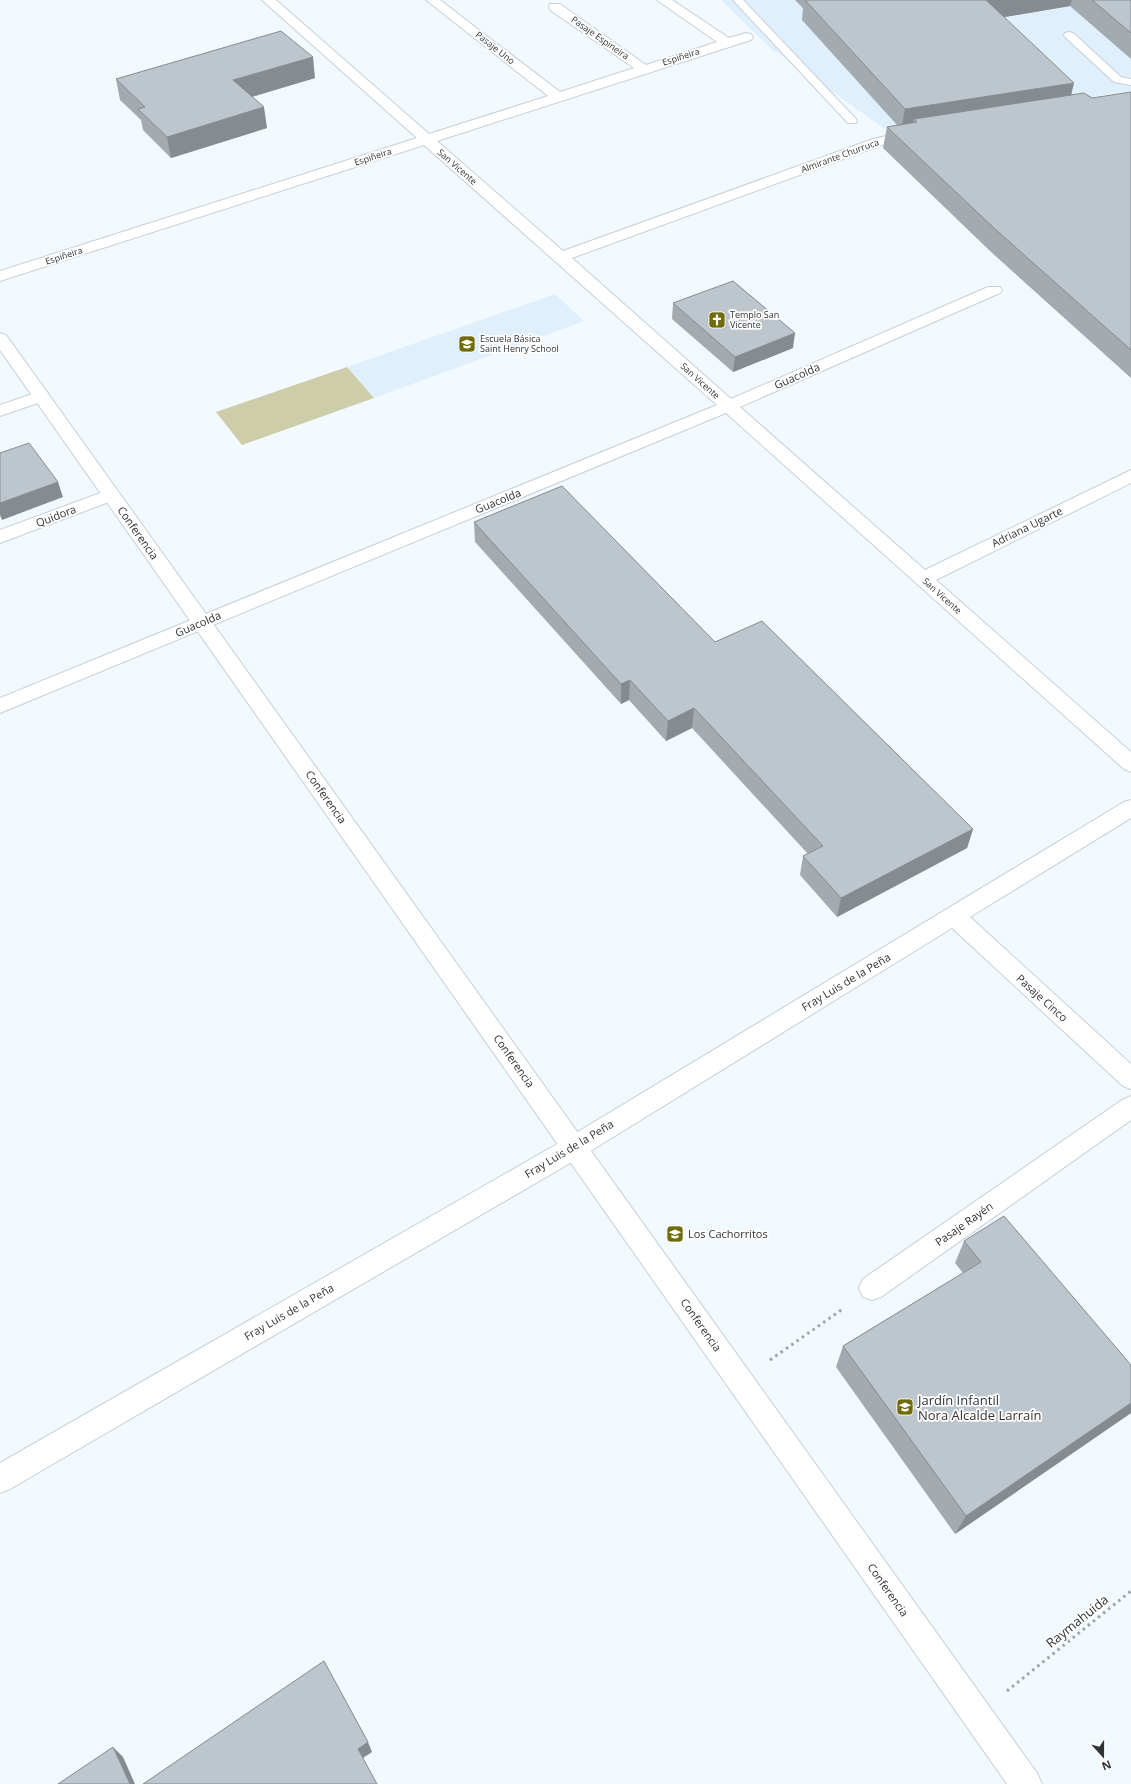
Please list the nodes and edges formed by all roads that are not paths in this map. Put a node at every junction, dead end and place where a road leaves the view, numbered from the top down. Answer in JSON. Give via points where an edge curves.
{"nodes":[{"id":1,"x":268,"y":0,"type":"edge"},
{"id":2,"x":432,"y":0,"type":"edge"},
{"id":3,"x":663,"y":0,"type":"edge"},
{"id":4,"x":738,"y":0,"type":"edge"},
{"id":5,"x":555,"y":7,"type":"dead end"},
{"id":6,"x":1069,"y":35,"type":"dead end"},
{"id":7,"x":746,"y":37,"type":"dead end"},
{"id":8,"x":728,"y":43,"type":"junction"},
{"id":9,"x":644,"y":69,"type":"junction"},
{"id":10,"x":1131,"y":82,"type":"edge"},
{"id":11,"x":558,"y":97,"type":"junction"},
{"id":12,"x":852,"y":121,"type":"dead end"},
{"id":13,"x":931,"y":131,"type":"edge"},
{"id":14,"x":425,"y":139,"type":"junction"},
{"id":15,"x":561,"y":257,"type":"junction"},
{"id":16,"x":0,"y":276,"type":"edge"},
{"id":17,"x":994,"y":290,"type":"dead end"},
{"id":18,"x":0,"y":338,"type":"edge"},
{"id":19,"x":41,"y":396,"type":"junction"},
{"id":20,"x":728,"y":406,"type":"junction"},
{"id":21,"x":0,"y":410,"type":"edge"},
{"id":22,"x":1131,"y":476,"type":"edge"},
{"id":23,"x":111,"y":495,"type":"junction"},
{"id":24,"x":0,"y":537,"type":"edge"},
{"id":25,"x":923,"y":579,"type":"junction"},
{"id":26,"x":202,"y":622,"type":"junction"},
{"id":27,"x":0,"y":706,"type":"edge"},
{"id":28,"x":1131,"y":764,"type":"edge"},
{"id":29,"x":1131,"y":808,"type":"edge"},
{"id":30,"x":954,"y":916,"type":"junction"},
{"id":31,"x":1131,"y":1079,"type":"edge"},
{"id":32,"x":1131,"y":1107,"type":"edge"},
{"id":33,"x":575,"y":1147,"type":"junction"},
{"id":34,"x":872,"y":1288,"type":"road end"},
{"id":35,"x":0,"y":1479,"type":"edge"},
{"id":36,"x":1026,"y":1784,"type":"edge"}],
"edges":[{"from":1,"to":14,"type":"street","name":"San Vicente"},
{"from":2,"to":11,"type":"street","name":"Pasaje Uno"},
{"from":3,"to":8,"type":"street"},
{"from":4,"to":12,"type":"lane"},
{"from":5,"to":9,"type":"street","name":"Pasaje Espineira"},
{"from":6,"to":10,"type":"lane","via":[[1118,80]]},
{"from":7,"to":8,"type":"street","name":"Espiñeira"},
{"from":8,"to":9,"type":"street","name":"Espiñeira"},
{"from":9,"to":11,"type":"street","name":"Espiñeira"},
{"from":11,"to":14,"type":"street","name":"Espiñeira"},
{"from":13,"to":15,"type":"street","name":"Almirante Churruca","via":[[878,142]]},
{"from":14,"to":15,"type":"street","name":"San Vicente"},
{"from":14,"to":16,"type":"street","name":"Espiñeira"},
{"from":15,"to":20,"type":"street","name":"San Vicente"},
{"from":17,"to":20,"type":"street","name":"Guacolda"},
{"from":18,"to":19,"type":"street","name":"Conferencia"},
{"from":19,"to":21,"type":"street"},
{"from":19,"to":23,"type":"street","name":"Conferencia"},
{"from":20,"to":25,"type":"street","name":"San Vicente"},
{"from":20,"to":26,"type":"street","name":"Guacolda"},
{"from":22,"to":25,"type":"street","name":"Adriana Ugarte"},
{"from":23,"to":24,"type":"street","name":"Quidora"},
{"from":23,"to":26,"type":"street","name":"Conferencia"},
{"from":25,"to":28,"type":"street","name":"San Vicente"},
{"from":26,"to":27,"type":"street","name":"Guacolda"},
{"from":26,"to":33,"type":"street","name":"Conferencia"},
{"from":29,"to":30,"type":"street","name":"Fray Luis de la Peña"},
{"from":30,"to":31,"type":"street","name":"Pasaje Cinco"},
{"from":30,"to":33,"type":"street","name":"Fray Luis de la Peña"},
{"from":32,"to":34,"type":"street","name":"Pasaje Rayén"},
{"from":33,"to":35,"type":"street","name":"Fray Luis de la Peña"},
{"from":33,"to":36,"type":"street","name":"Conferencia"}]}
